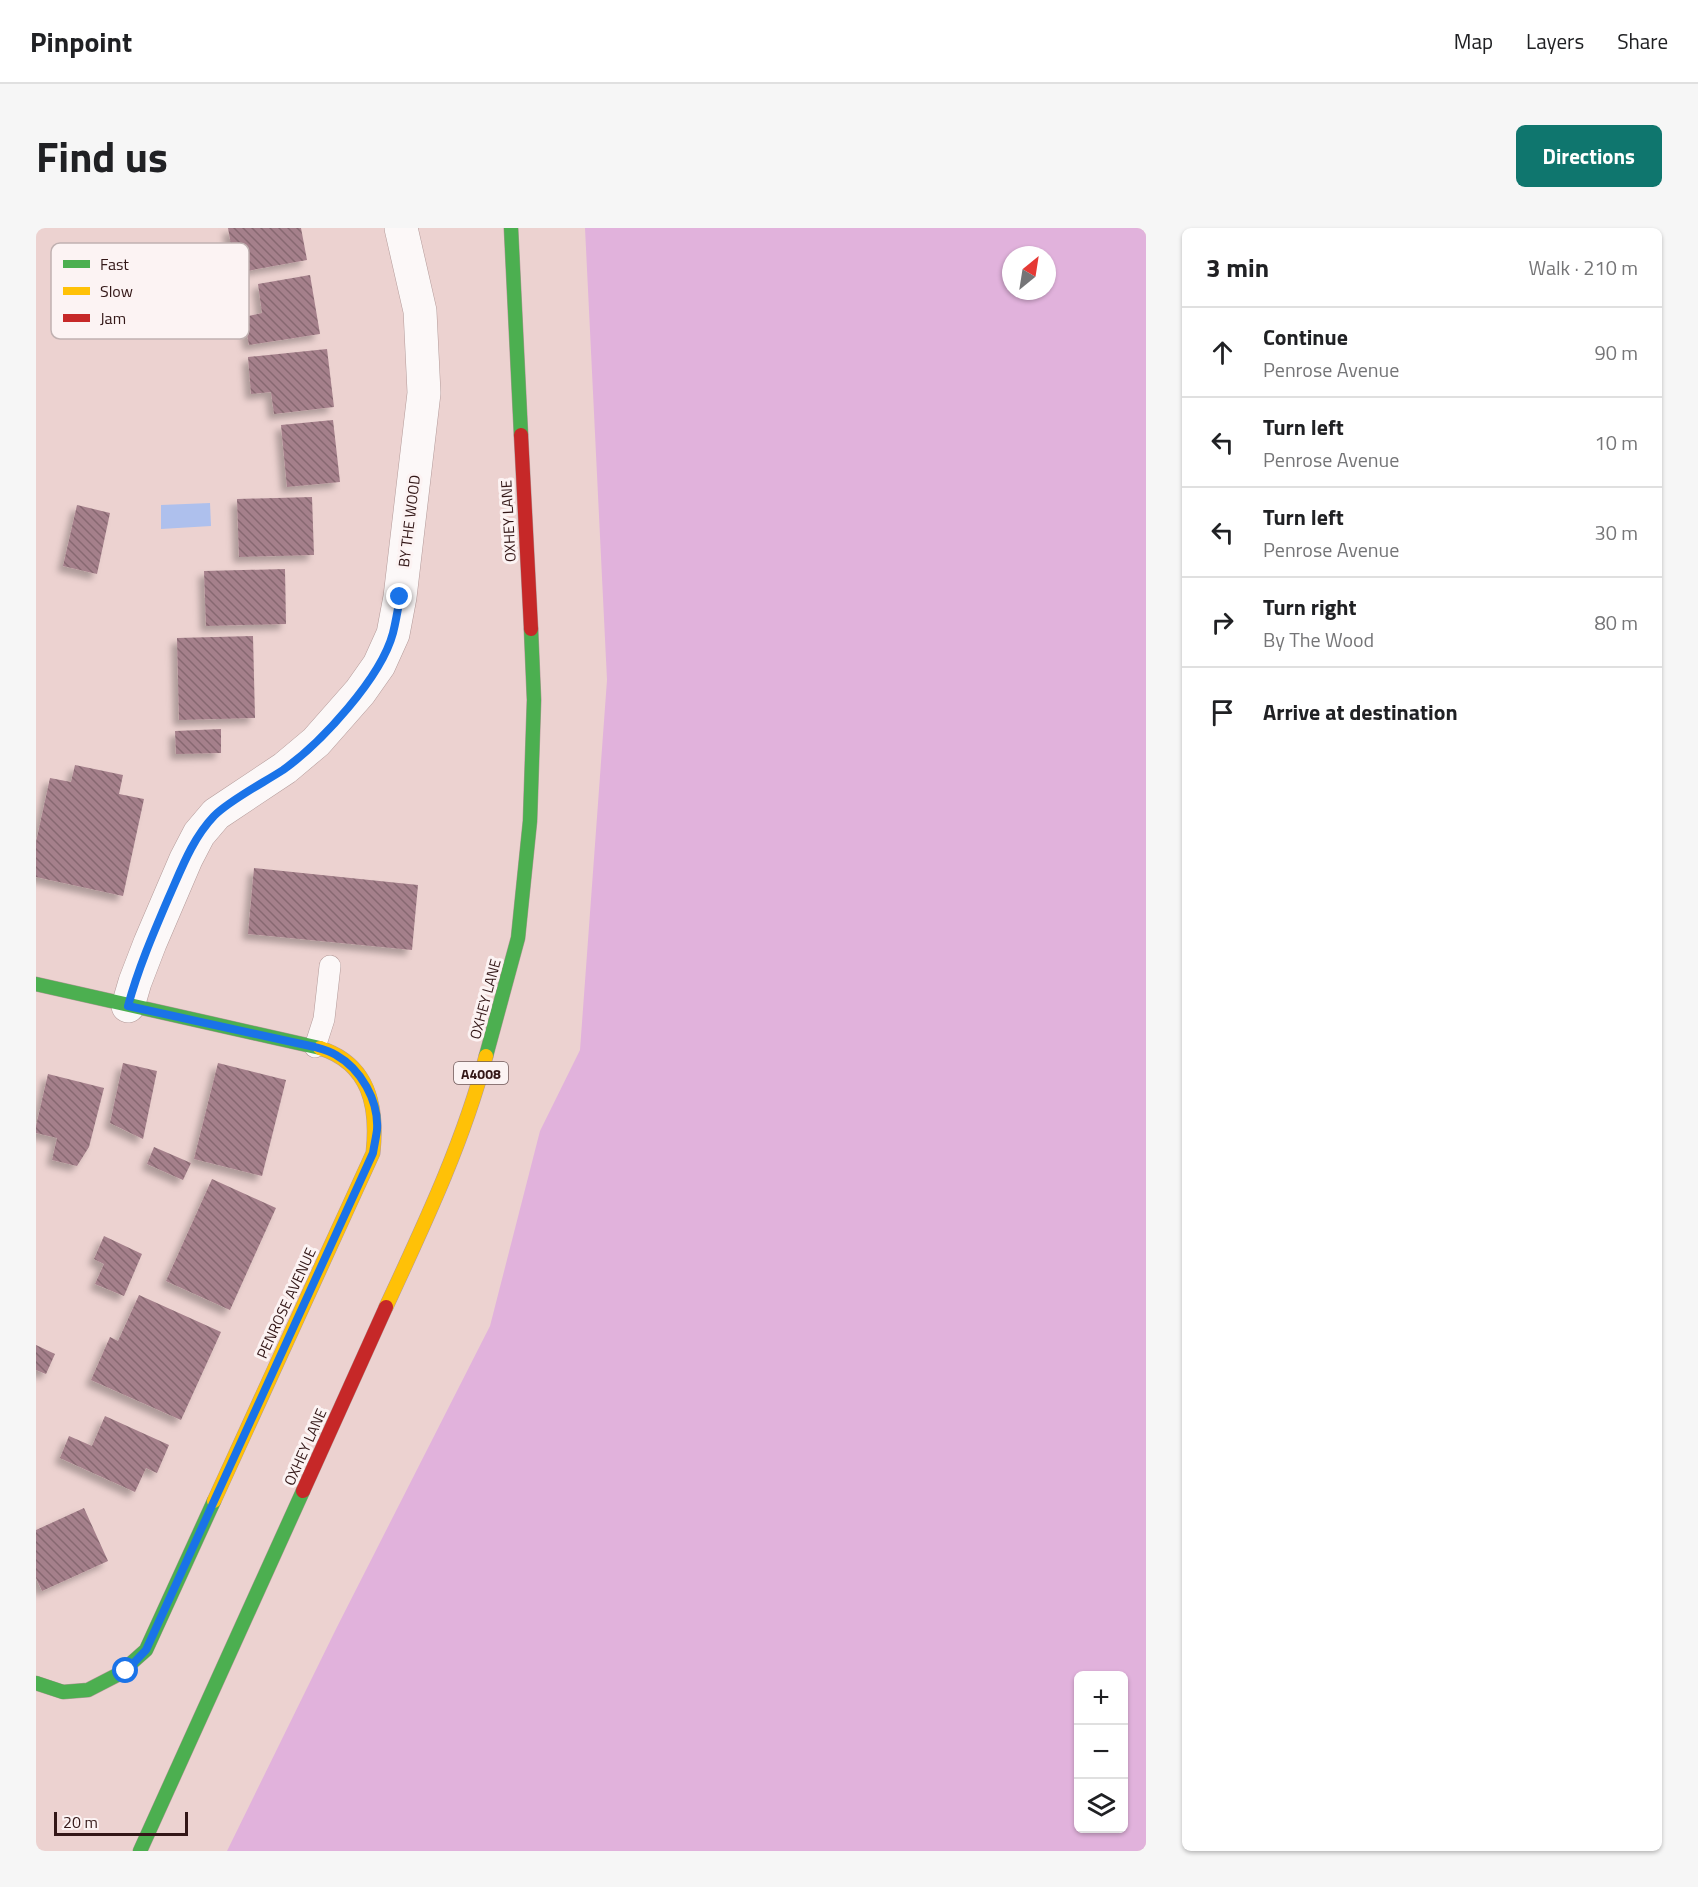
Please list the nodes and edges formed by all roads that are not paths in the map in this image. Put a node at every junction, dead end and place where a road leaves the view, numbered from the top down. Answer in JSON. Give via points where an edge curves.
{"nodes":[{"id":1,"x":401,"y":228,"type":"edge"},
{"id":2,"x":511,"y":228,"type":"edge"},
{"id":3,"x":330,"y":966,"type":"dead end"},
{"id":4,"x":36,"y":984,"type":"edge"},
{"id":5,"x":128,"y":1006,"type":"junction"},
{"id":6,"x":315,"y":1047,"type":"junction"},
{"id":7,"x":36,"y":1683,"type":"edge"},
{"id":8,"x":140,"y":1851,"type":"edge"}],
"edges":[{"from":1,"to":5,"type":"street","name":"BY THE WOOD","via":[[420,311],[424,393],[393,634],[360,692],[316,742],[216,814],[199,834],[150,943]]},
{"from":2,"to":8,"type":"main road","name":"OXHEY LANE","number":"A4008","via":[[534,700],[530,821],[518,938],[474,1101],[434,1202]]},
{"from":3,"to":6,"type":"lane","via":[[324,1019]]},
{"from":4,"to":5,"type":"main road","name":"PENROSE AVENUE"},
{"from":5,"to":6,"type":"main road","name":"PENROSE AVENUE"},
{"from":6,"to":7,"type":"main road","name":"PENROSE AVENUE","via":[[336,1055],[361,1077],[375,1113],[373,1153],[146,1650],[126,1671],[82,1691],[62,1692]]}]}
